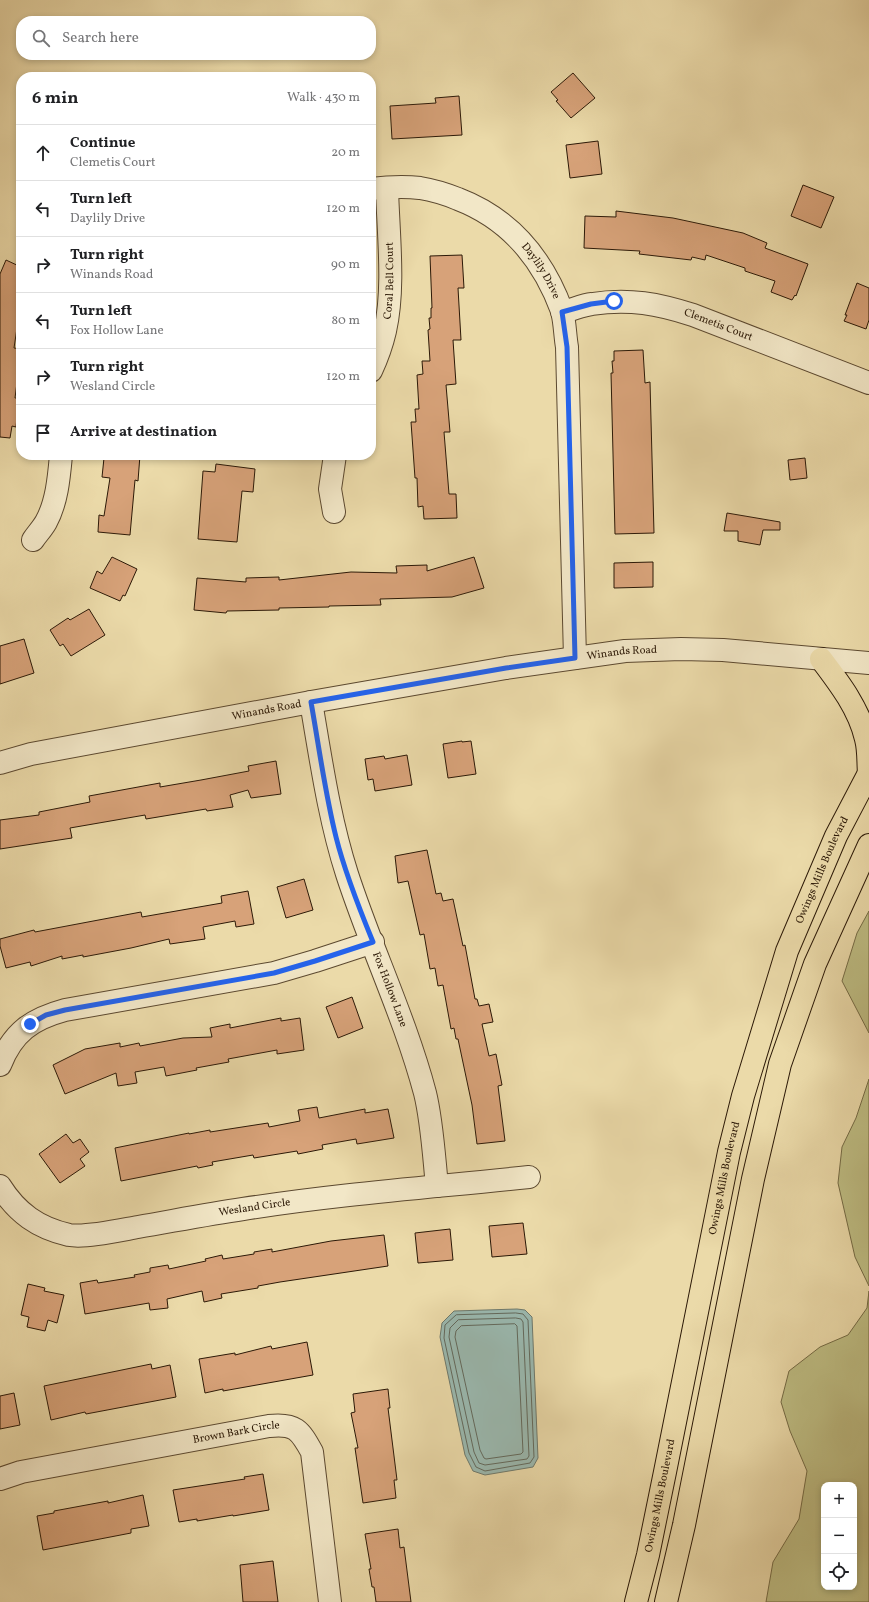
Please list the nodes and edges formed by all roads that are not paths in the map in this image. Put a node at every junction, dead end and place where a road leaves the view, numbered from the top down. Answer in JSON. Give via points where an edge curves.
{"nodes":[{"id":1,"x":379,"y":188,"type":"edge"},
{"id":2,"x":562,"y":312,"type":"junction"},
{"id":3,"x":376,"y":356,"type":"edge"},
{"id":4,"x":869,"y":383,"type":"edge"},
{"id":5,"x":61,"y":460,"type":"edge"},
{"id":6,"x":334,"y":460,"type":"edge"},
{"id":7,"x":334,"y":512,"type":"dead end"},
{"id":8,"x":33,"y":540,"type":"dead end"},
{"id":9,"x":575,"y":658,"type":"junction"},
{"id":10,"x":821,"y":659,"type":"junction"},
{"id":11,"x":869,"y":663,"type":"edge"},
{"id":12,"x":311,"y":702,"type":"junction"},
{"id":13,"x":0,"y":763,"type":"edge"},
{"id":14,"x":869,"y":773,"type":"edge"},
{"id":15,"x":869,"y":845,"type":"edge"},
{"id":16,"x":373,"y":942,"type":"junction"},
{"id":17,"x":0,"y":1065,"type":"edge"},
{"id":18,"x":529,"y":1177,"type":"dead end"},
{"id":19,"x":0,"y":1186,"type":"edge"},
{"id":20,"x":438,"y":1186,"type":"junction"},
{"id":21,"x":0,"y":1479,"type":"edge"},
{"id":22,"x":330,"y":1602,"type":"edge"},
{"id":23,"x":636,"y":1602,"type":"edge"},
{"id":24,"x":666,"y":1602,"type":"edge"}],
"edges":[{"from":1,"to":2,"type":"street","name":"Daylily Drive","via":[[420,188],[447,195],[471,204],[497,219],[520,239],[535,258]]},
{"from":1,"to":3,"type":"street","name":"Coral Bell Court","via":[[390,283],[385,330]]},
{"from":2,"to":4,"type":"street","name":"Clemetis Court","via":[[614,301],[666,306]]},
{"from":2,"to":9,"type":"street","name":"Daylily Drive","via":[[567,347]]},
{"from":5,"to":8,"type":"street","via":[[54,503],[46,522]]},
{"from":6,"to":7,"type":"street","via":[[330,489]]},
{"from":9,"to":10,"type":"street","name":"Winands Road","via":[[625,651],[681,649]]},
{"from":9,"to":12,"type":"street","name":"Winands Road"},
{"from":10,"to":11,"type":"street","name":"Winands Road"},
{"from":10,"to":14,"type":"main road","via":[[857,712],[867,740]]},
{"from":12,"to":13,"type":"street","name":"Winands Road","via":[[31,754]]},
{"from":12,"to":16,"type":"street","name":"Fox Hollow Lane","via":[[336,837]]},
{"from":14,"to":23,"type":"main road","name":"Owings Mills Boulevard","via":[[836,836],[787,951],[743,1096],[729,1152],[664,1479]]},
{"from":15,"to":24,"type":"main road","via":[[815,964],[780,1064],[753,1180],[684,1525]]},
{"from":16,"to":17,"type":"street","via":[[274,973],[46,1015],[17,1035],[6,1049]]},
{"from":16,"to":20,"type":"street","name":"Fox Hollow Lane","via":[[425,1095]]},
{"from":18,"to":20,"type":"street","name":"Wesland Circle"},
{"from":19,"to":20,"type":"street","name":"Wesland Circle","via":[[24,1215],[42,1227],[71,1235],[105,1233],[286,1202]]},
{"from":21,"to":22,"type":"street","name":"Brown Bark Circle","via":[[21,1472],[283,1424],[293,1428],[304,1438],[312,1452]]}]}
